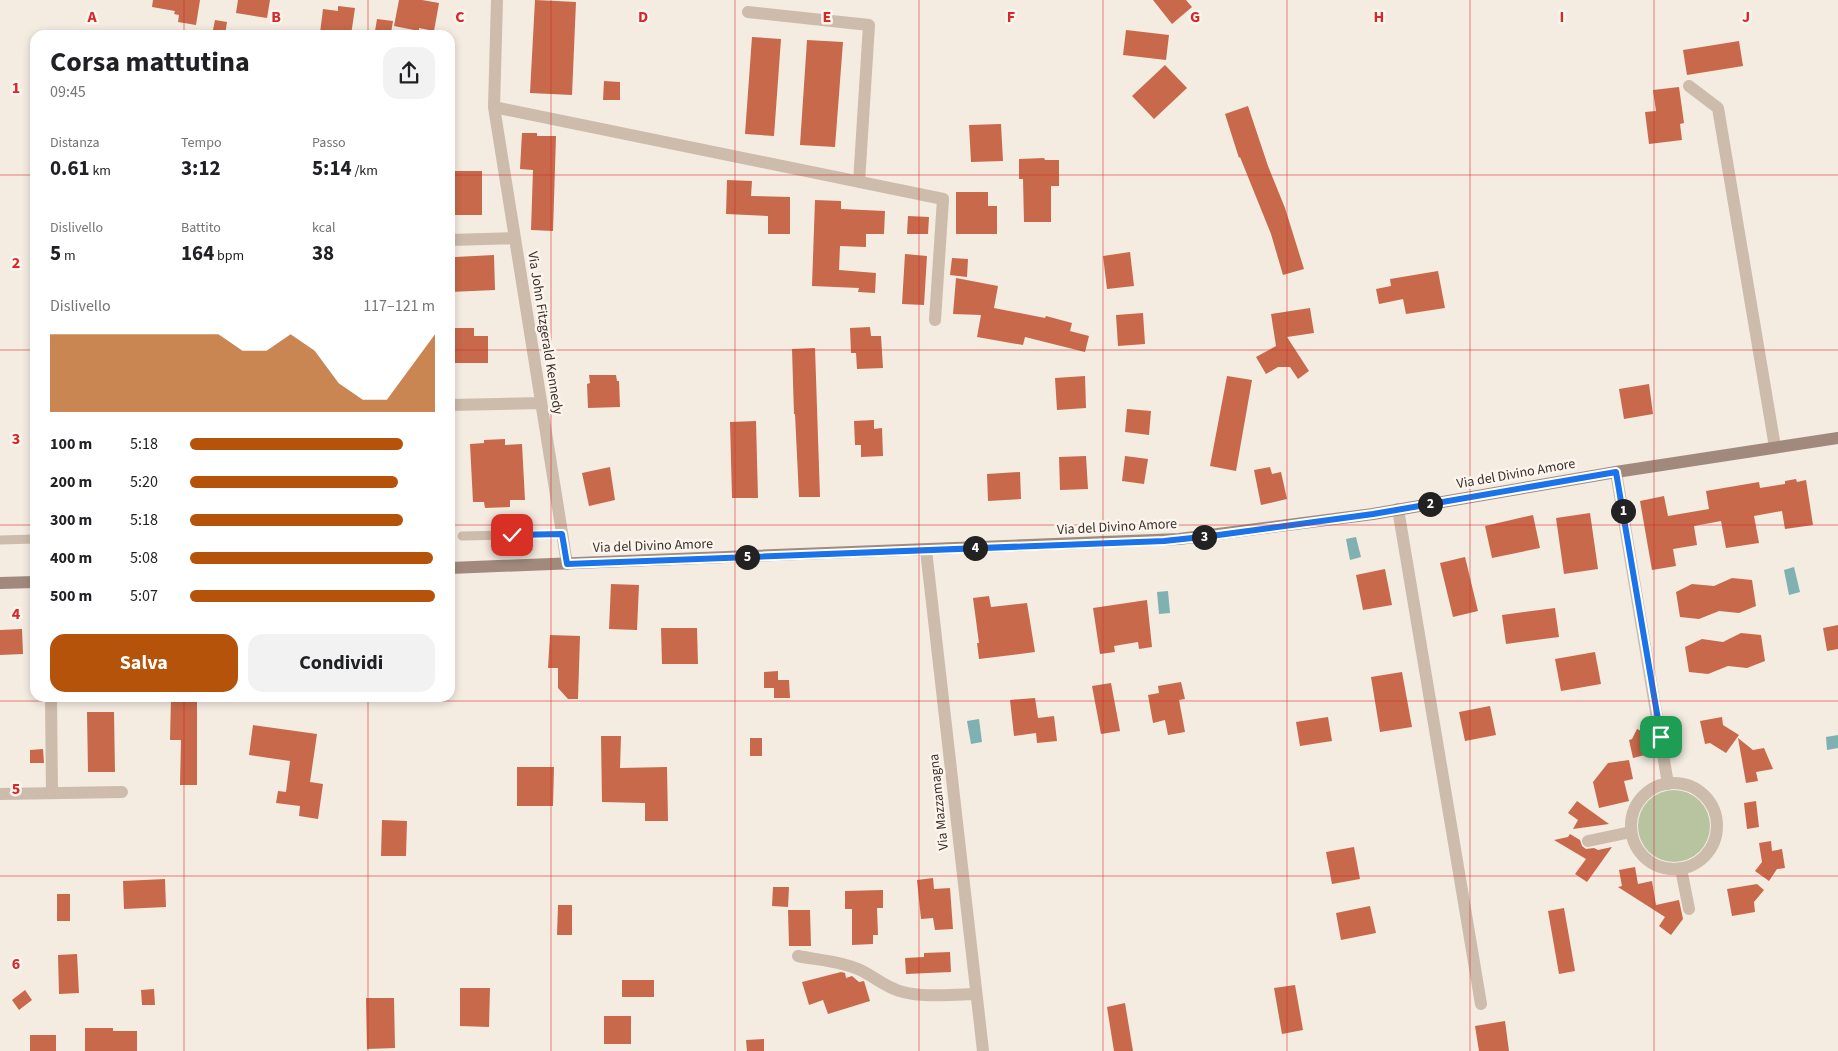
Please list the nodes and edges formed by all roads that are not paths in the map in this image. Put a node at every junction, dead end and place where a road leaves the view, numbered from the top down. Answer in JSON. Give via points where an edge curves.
{"nodes":[{"id":1,"x":496,"y":0,"type":"edge"},
{"id":2,"x":748,"y":12,"type":"dead end"},
{"id":3,"x":1689,"y":86,"type":"dead end"},
{"id":4,"x":494,"y":107,"type":"junction"},
{"id":5,"x":859,"y":182,"type":"junction"},
{"id":6,"x":515,"y":238,"type":"junction"},
{"id":7,"x":455,"y":240,"type":"edge"},
{"id":8,"x":935,"y":320,"type":"dead end"},
{"id":9,"x":542,"y":403,"type":"junction"},
{"id":10,"x":455,"y":405,"type":"edge"},
{"id":11,"x":1838,"y":438,"type":"edge"},
{"id":12,"x":1774,"y":447,"type":"junction"},
{"id":13,"x":1616,"y":472,"type":"junction"},
{"id":14,"x":1398,"y":509,"type":"junction"},
{"id":15,"x":562,"y":534,"type":"junction"},
{"id":16,"x":462,"y":536,"type":"dead end"},
{"id":17,"x":30,"y":539,"type":"edge"},
{"id":18,"x":0,"y":540,"type":"edge"},
{"id":19,"x":926,"y":550,"type":"junction"},
{"id":20,"x":567,"y":564,"type":"junction"},
{"id":21,"x":455,"y":568,"type":"edge"},
{"id":22,"x":30,"y":582,"type":"edge"},
{"id":23,"x":0,"y":583,"type":"edge"},
{"id":24,"x":51,"y":702,"type":"edge"},
{"id":25,"x":1668,"y":784,"type":"junction"},
{"id":26,"x":122,"y":792,"type":"dead end"},
{"id":27,"x":52,"y":793,"type":"junction"},
{"id":28,"x":0,"y":794,"type":"edge"},
{"id":29,"x":1631,"y":832,"type":"junction"},
{"id":30,"x":1588,"y":841,"type":"dead end"},
{"id":31,"x":1681,"y":869,"type":"junction"},
{"id":32,"x":1689,"y":909,"type":"dead end"},
{"id":33,"x":798,"y":956,"type":"dead end"},
{"id":34,"x":976,"y":994,"type":"junction"},
{"id":35,"x":1481,"y":1004,"type":"dead end"},
{"id":36,"x":983,"y":1051,"type":"edge"}],
"edges":[{"from":1,"to":4,"type":"street","name":"Via John Fitzgerald Kennedy"},
{"from":2,"to":5,"type":"street","via":[[868,25]]},
{"from":3,"to":12,"type":"street","via":[[1718,108]]},
{"from":4,"to":5,"type":"street"},
{"from":4,"to":6,"type":"street","name":"Via John Fitzgerald Kennedy"},
{"from":5,"to":8,"type":"street","via":[[943,199]]},
{"from":6,"to":7,"type":"street"},
{"from":6,"to":9,"type":"street","name":"Via John Fitzgerald Kennedy"},
{"from":9,"to":10,"type":"street"},
{"from":9,"to":15,"type":"street","name":"Via John Fitzgerald Kennedy"},
{"from":11,"to":12,"type":"main road","name":"Via del Divino Amore"},
{"from":12,"to":13,"type":"main road","name":"Via del Divino Amore"},
{"from":13,"to":14,"type":"main road","name":"Via del Divino Amore"},
{"from":13,"to":25,"type":"street"},
{"from":14,"to":19,"type":"main road","name":"Via del Divino Amore","via":[[1179,540]]},
{"from":14,"to":35,"type":"street"},
{"from":15,"to":16,"type":"lane"},
{"from":15,"to":20,"type":"street","name":"Via John Fitzgerald Kennedy"},
{"from":17,"to":18,"type":"lane"},
{"from":19,"to":20,"type":"main road","name":"Via del Divino Amore"},
{"from":19,"to":34,"type":"street","name":"Via Mazzamagna"},
{"from":20,"to":21,"type":"main road","name":"Via del Divino Amore"},
{"from":22,"to":23,"type":"main road"},
{"from":24,"to":27,"type":"street"},
{"from":25,"to":29,"type":"street","via":[[1655,787],[1644,795],[1636,806]]},
{"from":25,"to":31,"type":"street","via":[[1683,784],[1697,790],[1709,800],[1716,813],[1718,828],[1715,842],[1707,855]]},
{"from":26,"to":27,"type":"street"},
{"from":27,"to":28,"type":"street"},
{"from":29,"to":30,"type":"street"},
{"from":29,"to":31,"type":"street","via":[[1635,846],[1654,865]]},
{"from":31,"to":32,"type":"street"},
{"from":33,"to":34,"type":"street","via":[[857,969],[908,993]]},
{"from":34,"to":36,"type":"street","name":"Via Mazzamagna"}]}
